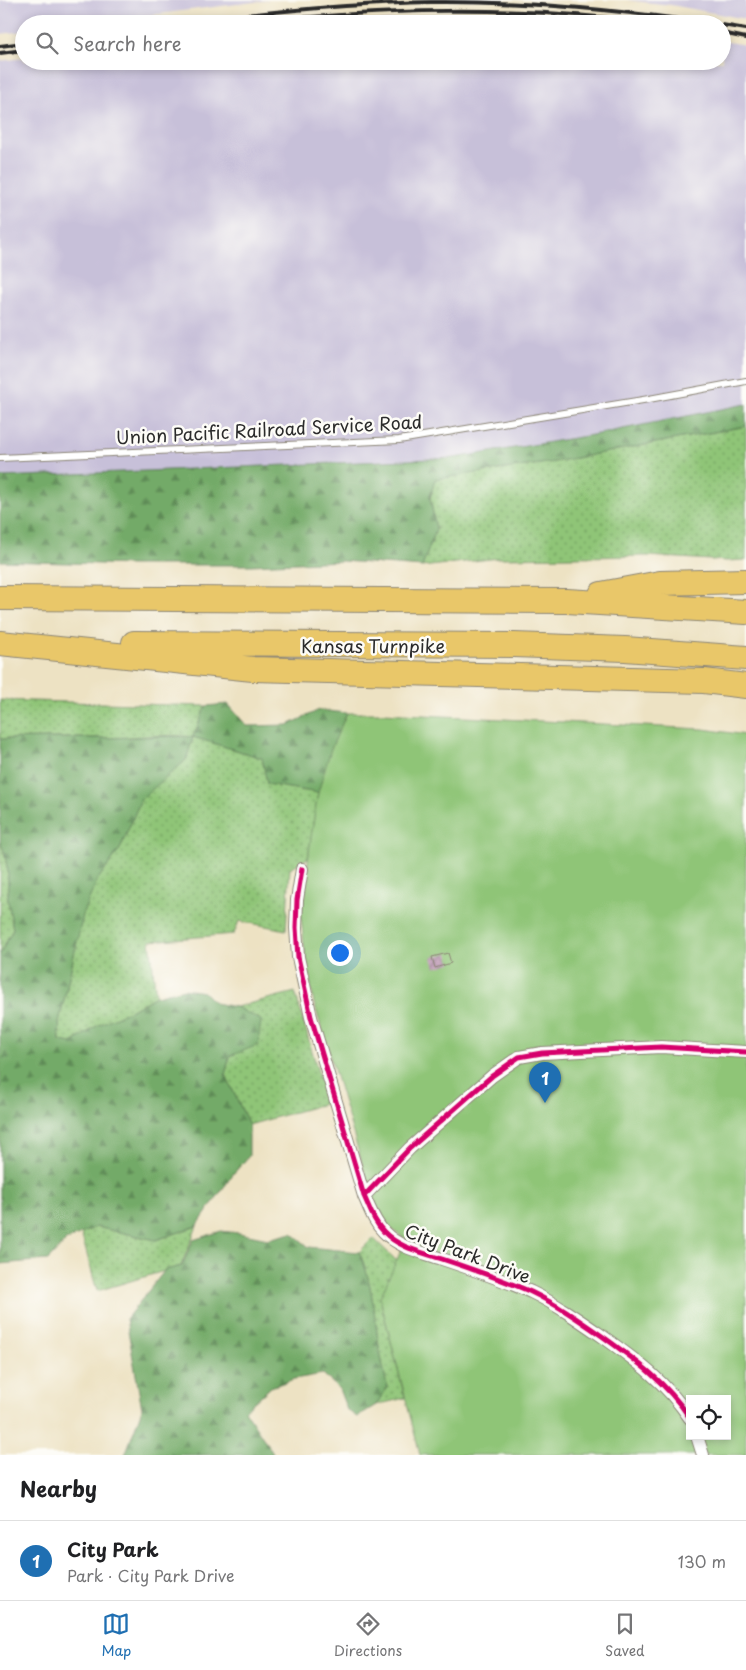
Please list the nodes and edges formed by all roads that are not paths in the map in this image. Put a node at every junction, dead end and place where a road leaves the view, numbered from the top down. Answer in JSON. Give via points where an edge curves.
{"nodes":[{"id":1,"x":746,"y":381,"type":"edge"},
{"id":2,"x":0,"y":458,"type":"edge"},
{"id":3,"x":746,"y":581,"type":"edge"},
{"id":4,"x":0,"y":598,"type":"edge"},
{"id":5,"x":567,"y":601,"type":"junction"},
{"id":6,"x":746,"y":612,"type":"edge"},
{"id":7,"x":0,"y":642,"type":"edge"},
{"id":8,"x":746,"y":658,"type":"edge"},
{"id":9,"x":746,"y":686,"type":"edge"},
{"id":10,"x":302,"y":869,"type":"dead end"},
{"id":11,"x":746,"y":1052,"type":"edge"},
{"id":12,"x":364,"y":1196,"type":"junction"},
{"id":13,"x":686,"y":1412,"type":"edge"},
{"id":14,"x":698,"y":1440,"type":"edge"},
{"id":15,"x":703,"y":1455,"type":"edge"}],
"edges":[{"from":1,"to":2,"type":"lane","name":"Union Pacific Railroad Service Road","via":[[399,440]]},
{"from":3,"to":5,"type":"highway","via":[[660,583]]},
{"from":4,"to":5,"type":"highway"},
{"from":5,"to":6,"type":"highway"},
{"from":7,"to":8,"type":"highway","name":"Kansas Turnpike","via":[[514,645]]},
{"from":7,"to":9,"type":"highway","via":[[253,669],[704,681]]},
{"from":10,"to":12,"type":"street","name":"City Park Drive","via":[[297,900],[298,957],[311,1017]]},
{"from":11,"to":12,"type":"street","via":[[661,1047],[519,1057],[492,1076],[410,1148]]},
{"from":12,"to":13,"type":"street","name":"City Park Drive","via":[[385,1233],[402,1246],[531,1292],[569,1313],[642,1365]]},
{"from":14,"to":15,"type":"street"}]}
